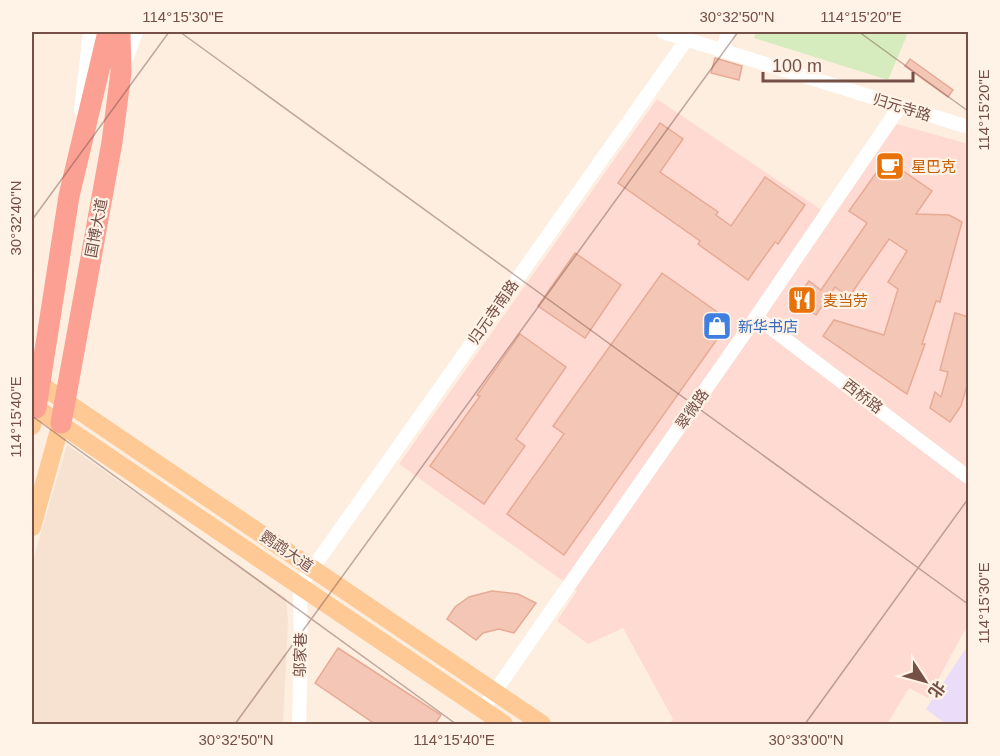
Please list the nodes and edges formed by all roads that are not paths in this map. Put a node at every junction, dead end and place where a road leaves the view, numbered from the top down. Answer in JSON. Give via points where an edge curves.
{"nodes":[{"id":1,"x":663,"y":32,"type":"edge"},
{"id":2,"x":728,"y":32,"type":"edge"},
{"id":3,"x":113,"y":34,"type":"edge"},
{"id":4,"x":687,"y":39,"type":"junction"},
{"id":5,"x":723,"y":50,"type":"junction"},
{"id":6,"x":900,"y":106,"type":"junction"},
{"id":7,"x":969,"y":127,"type":"edge"},
{"id":8,"x":756,"y":317,"type":"junction"},
{"id":9,"x":36,"y":381,"type":"edge"},
{"id":10,"x":64,"y":401,"type":"junction"},
{"id":11,"x":33,"y":413,"type":"edge"},
{"id":12,"x":61,"y":423,"type":"junction"},
{"id":13,"x":969,"y":477,"type":"edge"},
{"id":14,"x":32,"y":527,"type":"edge"},
{"id":15,"x":312,"y":568,"type":"junction"},
{"id":16,"x":300,"y":586,"type":"junction"},
{"id":17,"x":494,"y":692,"type":"junction"},
{"id":18,"x":482,"y":710,"type":"junction"},
{"id":19,"x":299,"y":724,"type":"edge"},
{"id":20,"x":504,"y":724,"type":"edge"},
{"id":21,"x":542,"y":724,"type":"edge"}],
"edges":[{"from":1,"to":4,"type":"street","name":"归元寺路"},
{"from":2,"to":5,"type":"street"},
{"from":3,"to":9,"type":"highway","name":"国博大道","via":[[69,196]]},
{"from":3,"to":10,"type":"highway","name":"国博大道","via":[[121,72],[112,142]]},
{"from":4,"to":5,"type":"street","name":"归元寺路"},
{"from":4,"to":15,"type":"street","name":"归元寺南路"},
{"from":5,"to":6,"type":"street","name":"归元寺路"},
{"from":6,"to":7,"type":"street","name":"归元寺路"},
{"from":6,"to":8,"type":"street","name":"翠微路"},
{"from":8,"to":13,"type":"street","name":"西桥路"},
{"from":8,"to":17,"type":"street","name":"翠微路"},
{"from":9,"to":10,"type":"main road","name":"鹦鹉大道"},
{"from":9,"to":11,"type":"highway","name":"国博大道"},
{"from":10,"to":12,"type":"highway","name":"国博大道"},
{"from":10,"to":15,"type":"main road","name":"鹦鹉大道"},
{"from":11,"to":12,"type":"main road","name":"鹦鹉大道"},
{"from":12,"to":14,"type":"main road"},
{"from":12,"to":16,"type":"main road","name":"鹦鹉大道"},
{"from":15,"to":16,"type":"street","name":"归元寺南路"},
{"from":15,"to":17,"type":"main road","name":"鹦鹉大道"},
{"from":16,"to":18,"type":"main road","name":"鹦鹉大道"},
{"from":16,"to":19,"type":"street","name":"邬家巷"},
{"from":17,"to":18,"type":"street","name":"翠微路"},
{"from":17,"to":21,"type":"main road","name":"鹦鹉大道"},
{"from":18,"to":20,"type":"main road","name":"鹦鹉大道"}]}
